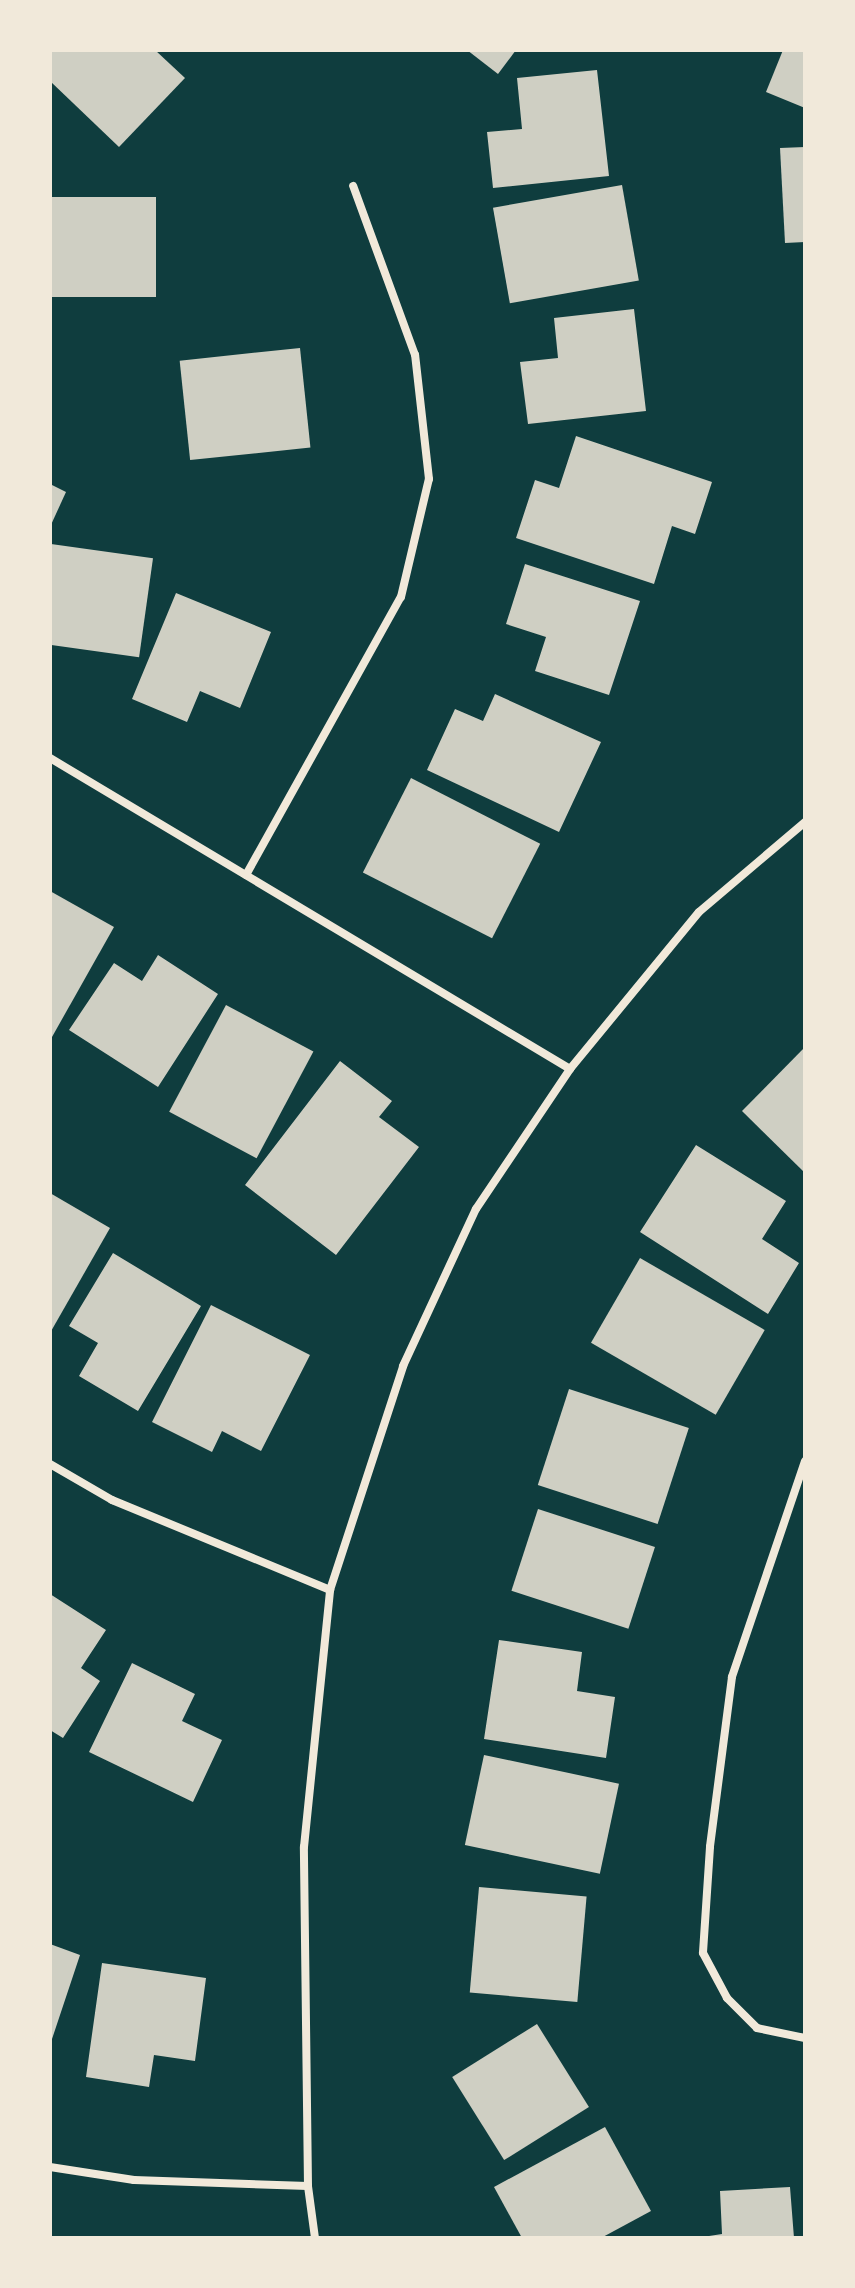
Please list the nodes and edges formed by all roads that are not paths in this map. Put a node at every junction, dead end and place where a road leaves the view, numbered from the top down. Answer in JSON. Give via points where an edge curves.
{"nodes":[{"id":1,"x":353,"y":186,"type":"dead end"},
{"id":2,"x":50,"y":758,"type":"edge"},
{"id":3,"x":805,"y":822,"type":"edge"},
{"id":4,"x":246,"y":875,"type":"junction"},
{"id":5,"x":570,"y":1069,"type":"junction"},
{"id":6,"x":805,"y":1461,"type":"edge"},
{"id":7,"x":50,"y":1464,"type":"edge"},
{"id":8,"x":330,"y":1590,"type":"junction"},
{"id":9,"x":805,"y":2038,"type":"edge"},
{"id":10,"x":50,"y":2167,"type":"edge"},
{"id":11,"x":308,"y":2186,"type":"junction"},
{"id":12,"x":315,"y":2238,"type":"edge"}],
"edges":[{"from":1,"to":4,"type":"street","via":[[415,355],[429,479],[401,597]]},
{"from":2,"to":4,"type":"street"},
{"from":3,"to":5,"type":"street","via":[[699,912]]},
{"from":4,"to":5,"type":"street"},
{"from":5,"to":8,"type":"street","via":[[476,1209],[403,1366]]},
{"from":6,"to":9,"type":"street","via":[[732,1677],[710,1847],[703,1953],[727,1998],[757,2028]]},
{"from":7,"to":8,"type":"street","via":[[112,1500]]},
{"from":8,"to":11,"type":"street","via":[[304,1847]]},
{"from":10,"to":11,"type":"street","via":[[134,2180]]},
{"from":11,"to":12,"type":"street"}]}
